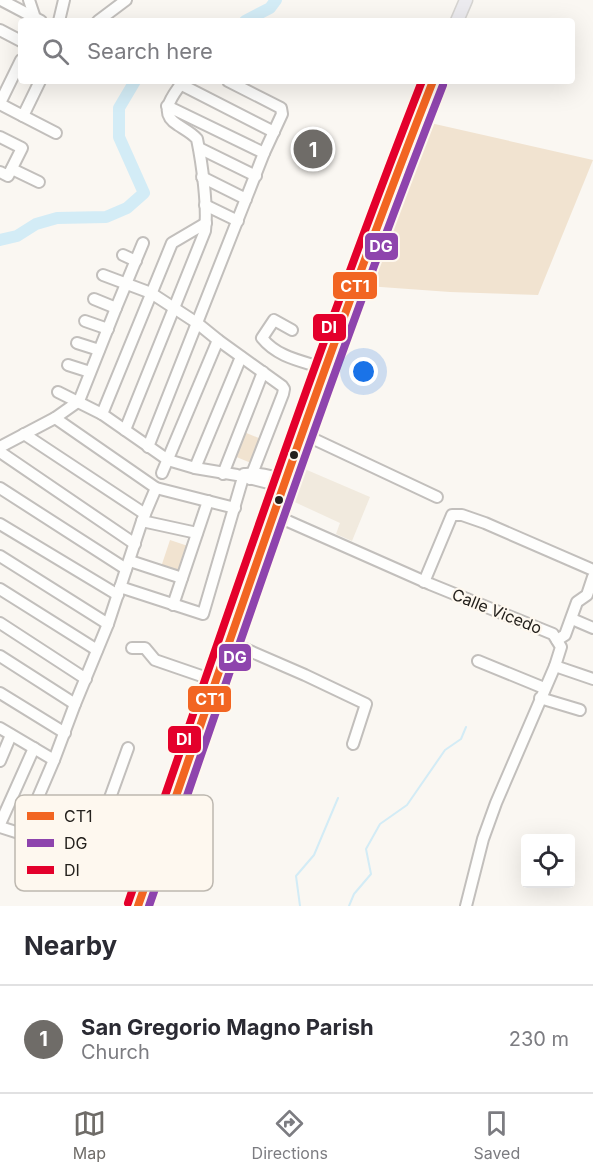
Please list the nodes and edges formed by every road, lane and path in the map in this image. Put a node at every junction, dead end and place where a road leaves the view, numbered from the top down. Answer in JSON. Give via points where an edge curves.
{"nodes":[{"id":1,"x":1,"y":0,"type":"edge"},
{"id":2,"x":28,"y":0,"type":"edge"},
{"id":3,"x":126,"y":0,"type":"edge"},
{"id":4,"x":466,"y":0,"type":"edge"},
{"id":5,"x":61,"y":2,"type":"edge"},
{"id":6,"x":32,"y":18,"type":"edge"},
{"id":7,"x":34,"y":18,"type":"edge"},
{"id":8,"x":59,"y":18,"type":"edge"},
{"id":9,"x":102,"y":18,"type":"edge"},
{"id":10,"x":458,"y":18,"type":"edge"},
{"id":11,"x":2,"y":35,"type":"edge"},
{"id":12,"x":18,"y":39,"type":"edge"},
{"id":13,"x":18,"y":66,"type":"edge"},
{"id":14,"x":39,"y":84,"type":"edge"},
{"id":15,"x":180,"y":84,"type":"edge"},
{"id":16,"x":183,"y":84,"type":"edge"},
{"id":17,"x":234,"y":84,"type":"edge"},
{"id":18,"x":432,"y":84,"type":"edge"},
{"id":19,"x":0,"y":103,"type":"edge"},
{"id":20,"x":167,"y":106,"type":"junction"},
{"id":21,"x":23,"y":116,"type":"junction"},
{"id":22,"x":273,"y":132,"type":"junction"},
{"id":23,"x":56,"y":133,"type":"dead end"},
{"id":24,"x":0,"y":137,"type":"edge"},
{"id":25,"x":199,"y":148,"type":"junction"},
{"id":26,"x":264,"y":153,"type":"junction"},
{"id":27,"x":12,"y":169,"type":"junction"},
{"id":28,"x":0,"y":172,"type":"edge"},
{"id":29,"x":256,"y":176,"type":"junction"},
{"id":30,"x":202,"y":177,"type":"junction"},
{"id":31,"x":39,"y":182,"type":"dead end"},
{"id":32,"x":246,"y":199,"type":"junction"},
{"id":33,"x":205,"y":205,"type":"junction"},
{"id":34,"x":238,"y":221,"type":"junction"},
{"id":35,"x":206,"y":223,"type":"junction"},
{"id":36,"x":143,"y":243,"type":"dead end"},
{"id":37,"x":123,"y":255,"type":"dead end"},
{"id":38,"x":136,"y":261,"type":"junction"},
{"id":39,"x":103,"y":275,"type":"dead end"},
{"id":40,"x":126,"y":284,"type":"junction"},
{"id":41,"x":151,"y":293,"type":"junction"},
{"id":42,"x":94,"y":299,"type":"dead end"},
{"id":43,"x":116,"y":308,"type":"junction"},
{"id":44,"x":174,"y":308,"type":"junction"},
{"id":45,"x":85,"y":321,"type":"dead end"},
{"id":46,"x":197,"y":323,"type":"junction"},
{"id":47,"x":108,"y":329,"type":"junction"},
{"id":48,"x":292,"y":330,"type":"dead end"},
{"id":49,"x":218,"y":340,"type":"junction"},
{"id":50,"x":77,"y":343,"type":"dead end"},
{"id":51,"x":99,"y":350,"type":"junction"},
{"id":52,"x":241,"y":357,"type":"junction"},
{"id":53,"x":68,"y":365,"type":"dead end"},
{"id":54,"x":326,"y":369,"type":"junction"},
{"id":55,"x":90,"y":372,"type":"junction"},
{"id":56,"x":263,"y":372,"type":"junction"},
{"id":57,"x":58,"y":392,"type":"dead end"},
{"id":58,"x":79,"y":401,"type":"junction"},
{"id":59,"x":102,"y":414,"type":"junction"},
{"id":60,"x":55,"y":418,"type":"junction"},
{"id":61,"x":125,"y":430,"type":"junction"},
{"id":62,"x":24,"y":434,"type":"junction"},
{"id":63,"x":303,"y":434,"type":"junction"},
{"id":64,"x":0,"y":447,"type":"edge"},
{"id":65,"x":148,"y":447,"type":"junction"},
{"id":66,"x":0,"y":452,"type":"edge"},
{"id":67,"x":168,"y":460,"type":"junction"},
{"id":68,"x":195,"y":468,"type":"junction"},
{"id":69,"x":162,"y":473,"type":"dead end"},
{"id":70,"x":223,"y":474,"type":"junction"},
{"id":71,"x":245,"y":476,"type":"junction"},
{"id":72,"x":285,"y":484,"type":"junction"},
{"id":73,"x":0,"y":488,"type":"edge"},
{"id":74,"x":156,"y":488,"type":"junction"},
{"id":75,"x":437,"y":497,"type":"dead end"},
{"id":76,"x":208,"y":501,"type":"junction"},
{"id":77,"x":235,"y":508,"type":"junction"},
{"id":78,"x":274,"y":515,"type":"junction"},
{"id":79,"x":144,"y":518,"type":"junction"},
{"id":80,"x":0,"y":524,"type":"edge"},
{"id":81,"x":197,"y":533,"type":"junction"},
{"id":82,"x":135,"y":544,"type":"junction"},
{"id":83,"x":0,"y":556,"type":"edge"},
{"id":84,"x":128,"y":565,"type":"junction"},
{"id":85,"x":593,"y":570,"type":"edge"},
{"id":86,"x":593,"y":577,"type":"edge"},
{"id":87,"x":182,"y":578,"type":"junction"},
{"id":88,"x":424,"y":582,"type":"junction"},
{"id":89,"x":0,"y":589,"type":"edge"},
{"id":90,"x":119,"y":591,"type":"junction"},
{"id":91,"x":173,"y":605,"type":"junction"},
{"id":92,"x":572,"y":619,"type":"junction"},
{"id":93,"x":0,"y":623,"type":"edge"},
{"id":94,"x":108,"y":624,"type":"junction"},
{"id":95,"x":593,"y":628,"type":"edge"},
{"id":96,"x":557,"y":640,"type":"junction"},
{"id":97,"x":229,"y":642,"type":"junction"},
{"id":98,"x":132,"y":648,"type":"dead end"},
{"id":99,"x":97,"y":650,"type":"junction"},
{"id":100,"x":0,"y":656,"type":"edge"},
{"id":101,"x":478,"y":661,"type":"dead end"},
{"id":102,"x":555,"y":666,"type":"junction"},
{"id":103,"x":86,"y":679,"type":"junction"},
{"id":104,"x":593,"y":679,"type":"edge"},
{"id":105,"x":216,"y":681,"type":"junction"},
{"id":106,"x":0,"y":693,"type":"edge"},
{"id":107,"x":542,"y":693,"type":"junction"},
{"id":108,"x":75,"y":704,"type":"junction"},
{"id":109,"x":580,"y":710,"type":"dead end"},
{"id":110,"x":0,"y":728,"type":"edge"},
{"id":111,"x":64,"y":733,"type":"junction"},
{"id":112,"x":11,"y":735,"type":"junction"},
{"id":113,"x":353,"y":744,"type":"dead end"},
{"id":114,"x":34,"y":748,"type":"junction"},
{"id":115,"x":128,"y":748,"type":"dead end"},
{"id":116,"x":54,"y":760,"type":"junction"},
{"id":117,"x":0,"y":761,"type":"edge"},
{"id":118,"x":39,"y":795,"type":"edge"},
{"id":119,"x":111,"y":795,"type":"edge"},
{"id":120,"x":176,"y":795,"type":"edge"},
{"id":121,"x":0,"y":825,"type":"edge"},
{"id":122,"x":15,"y":831,"type":"edge"},
{"id":123,"x":143,"y":891,"type":"edge"},
{"id":124,"x":138,"y":906,"type":"edge"},
{"id":125,"x":466,"y":906,"type":"edge"}],
"edges":[{"from":1,"to":6,"type":"street"},
{"from":2,"to":7,"type":"street"},
{"from":3,"to":9,"type":"street"},
{"from":4,"to":10,"type":"main road"},
{"from":5,"to":8,"type":"street"},
{"from":11,"to":12,"type":"street"},
{"from":13,"to":19,"type":"street"},
{"from":14,"to":21,"type":"street"},
{"from":15,"to":20,"type":"street"},
{"from":16,"to":22,"type":"street"},
{"from":17,"to":22,"type":"street","via":[[281,108]]},
{"from":18,"to":54,"type":"main road"},
{"from":19,"to":21,"type":"street"},
{"from":20,"to":25,"type":"street","via":[[172,122],[195,137]]},
{"from":20,"to":26,"type":"street"},
{"from":21,"to":23,"type":"street"},
{"from":22,"to":26,"type":"street"},
{"from":24,"to":27,"type":"street","via":[[22,148]]},
{"from":25,"to":29,"type":"street"},
{"from":25,"to":30,"type":"street"},
{"from":26,"to":29,"type":"street"},
{"from":27,"to":28,"type":"street","via":[[8,176]]},
{"from":27,"to":31,"type":"street"},
{"from":29,"to":32,"type":"street"},
{"from":30,"to":32,"type":"street"},
{"from":30,"to":33,"type":"street"},
{"from":32,"to":34,"type":"street"},
{"from":33,"to":34,"type":"street"},
{"from":33,"to":35,"type":"street"},
{"from":34,"to":46,"type":"street"},
{"from":35,"to":41,"type":"street","via":[[172,243]]},
{"from":35,"to":44,"type":"street"},
{"from":36,"to":38,"type":"street"},
{"from":37,"to":38,"type":"street"},
{"from":38,"to":40,"type":"street"},
{"from":39,"to":40,"type":"street"},
{"from":40,"to":41,"type":"street"},
{"from":40,"to":43,"type":"street"},
{"from":41,"to":44,"type":"street"},
{"from":41,"to":59,"type":"street"},
{"from":42,"to":43,"type":"street"},
{"from":43,"to":47,"type":"street"},
{"from":44,"to":46,"type":"street"},
{"from":44,"to":61,"type":"street"},
{"from":45,"to":47,"type":"street"},
{"from":46,"to":49,"type":"street"},
{"from":46,"to":65,"type":"street"},
{"from":47,"to":51,"type":"street"},
{"from":48,"to":54,"type":"street","via":[[274,320],[262,338],[287,358]]},
{"from":49,"to":52,"type":"street"},
{"from":49,"to":67,"type":"street"},
{"from":50,"to":51,"type":"street"},
{"from":51,"to":55,"type":"street"},
{"from":52,"to":56,"type":"street"},
{"from":52,"to":68,"type":"street"},
{"from":53,"to":55,"type":"street"},
{"from":54,"to":63,"type":"main road"},
{"from":55,"to":58,"type":"street"},
{"from":56,"to":70,"type":"street"},
{"from":56,"to":71,"type":"street","via":[[284,389]]},
{"from":57,"to":58,"type":"street"},
{"from":58,"to":59,"type":"street"},
{"from":58,"to":60,"type":"street"},
{"from":59,"to":61,"type":"street"},
{"from":60,"to":62,"type":"street"},
{"from":60,"to":74,"type":"street"},
{"from":61,"to":65,"type":"street"},
{"from":62,"to":64,"type":"street"},
{"from":62,"to":79,"type":"street"},
{"from":63,"to":72,"type":"main road"},
{"from":63,"to":75,"type":"street"},
{"from":65,"to":67,"type":"street"},
{"from":66,"to":82,"type":"street"},
{"from":67,"to":68,"type":"street"},
{"from":67,"to":69,"type":"street"},
{"from":68,"to":70,"type":"street"},
{"from":70,"to":71,"type":"street"},
{"from":71,"to":72,"type":"street","via":[[267,475]]},
{"from":71,"to":77,"type":"street"},
{"from":72,"to":78,"type":"main road"},
{"from":73,"to":84,"type":"street"},
{"from":74,"to":76,"type":"street"},
{"from":74,"to":79,"type":"street"},
{"from":76,"to":77,"type":"street"},
{"from":76,"to":81,"type":"street"},
{"from":77,"to":91,"type":"street","via":[[202,614]]},
{"from":78,"to":88,"type":"street","name":"Calle Vicedo"},
{"from":78,"to":97,"type":"main road"},
{"from":79,"to":81,"type":"street"},
{"from":79,"to":82,"type":"street"},
{"from":80,"to":90,"type":"street"},
{"from":81,"to":87,"type":"street"},
{"from":82,"to":84,"type":"street"},
{"from":83,"to":94,"type":"street"},
{"from":84,"to":87,"type":"street"},
{"from":84,"to":90,"type":"street"},
{"from":85,"to":88,"type":"street","via":[[485,523],[452,515]]},
{"from":86,"to":92,"type":"street","via":[[587,595],[577,602]]},
{"from":87,"to":91,"type":"street"},
{"from":88,"to":96,"type":"street","name":"Calle Vicedo","via":[[554,634]]},
{"from":89,"to":99,"type":"street"},
{"from":90,"to":91,"type":"street"},
{"from":90,"to":94,"type":"street"},
{"from":92,"to":95,"type":"street"},
{"from":92,"to":96,"type":"street","via":[[565,634]]},
{"from":93,"to":103,"type":"street"},
{"from":94,"to":99,"type":"street"},
{"from":96,"to":102,"type":"street","name":"Calle Vicedo","via":[[561,647]]},
{"from":97,"to":105,"type":"main road"},
{"from":97,"to":113,"type":"street","via":[[366,704]]},
{"from":98,"to":105,"type":"street","via":[[145,648],[154,660]]},
{"from":99,"to":103,"type":"street"},
{"from":100,"to":108,"type":"street"},
{"from":101,"to":107,"type":"street"},
{"from":102,"to":104,"type":"street"},
{"from":102,"to":107,"type":"street","name":"Calle Vicedo"},
{"from":103,"to":108,"type":"street"},
{"from":105,"to":120,"type":"main road"},
{"from":106,"to":111,"type":"street"},
{"from":107,"to":109,"type":"street"},
{"from":107,"to":125,"type":"street","name":"Calle Vicedo","via":[[483,839]]},
{"from":108,"to":111,"type":"street"},
{"from":110,"to":112,"type":"street"},
{"from":111,"to":116,"type":"street"},
{"from":112,"to":114,"type":"street"},
{"from":112,"to":117,"type":"street"},
{"from":114,"to":116,"type":"street"},
{"from":114,"to":121,"type":"street"},
{"from":115,"to":119,"type":"street"},
{"from":116,"to":118,"type":"street"},
{"from":121,"to":122,"type":"street"},
{"from":123,"to":124,"type":"main road"}]}
